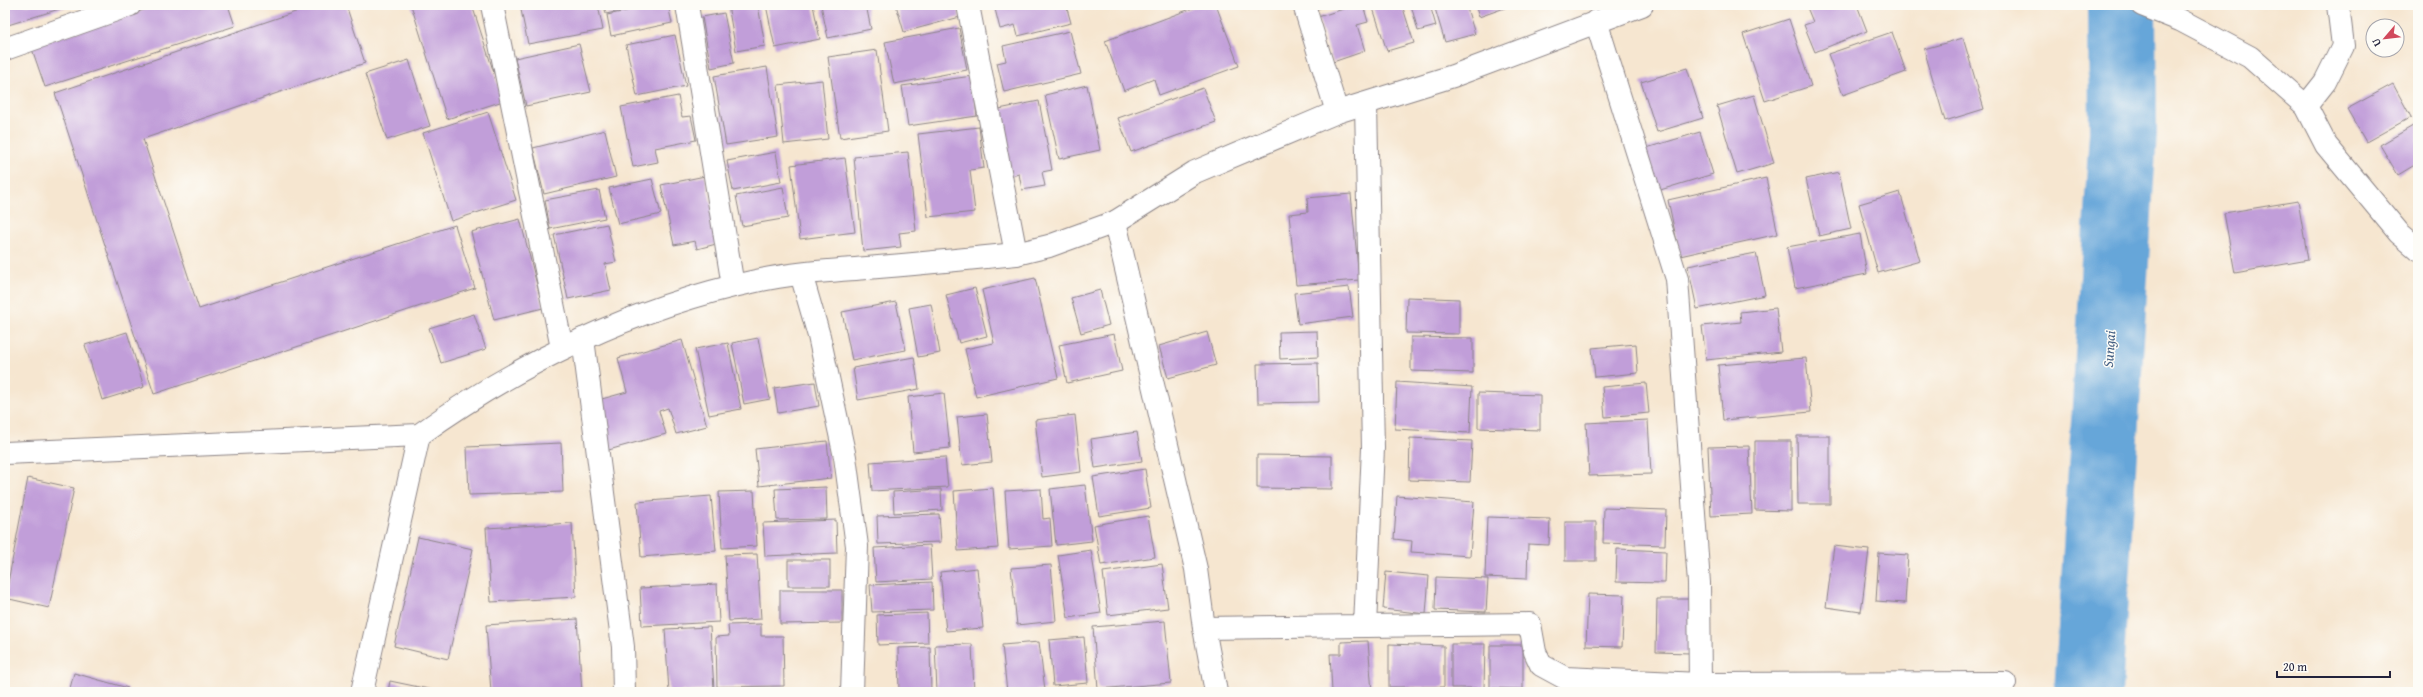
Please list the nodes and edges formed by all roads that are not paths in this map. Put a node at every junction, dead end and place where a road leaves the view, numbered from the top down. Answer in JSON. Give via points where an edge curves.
{"nodes":[{"id":1,"x":130,"y":5,"type":"edge"},
{"id":2,"x":492,"y":5,"type":"edge"},
{"id":3,"x":687,"y":5,"type":"edge"},
{"id":4,"x":968,"y":5,"type":"edge"},
{"id":5,"x":1304,"y":5,"type":"edge"},
{"id":6,"x":1642,"y":5,"type":"edge"},
{"id":7,"x":2142,"y":5,"type":"edge"},
{"id":8,"x":2338,"y":5,"type":"edge"},
{"id":9,"x":1596,"y":21,"type":"junction"},
{"id":10,"x":5,"y":49,"type":"edge"},
{"id":11,"x":1366,"y":104,"type":"junction"},
{"id":12,"x":2306,"y":106,"type":"junction"},
{"id":13,"x":1337,"y":112,"type":"junction"},
{"id":14,"x":1115,"y":222,"type":"junction"},
{"id":15,"x":2418,"y":249,"type":"edge"},
{"id":16,"x":1016,"y":254,"type":"junction"},
{"id":17,"x":801,"y":274,"type":"junction"},
{"id":18,"x":733,"y":286,"type":"junction"},
{"id":19,"x":583,"y":339,"type":"junction"},
{"id":20,"x":562,"y":348,"type":"junction"},
{"id":21,"x":419,"y":435,"type":"junction"},
{"id":22,"x":5,"y":453,"type":"edge"},
{"id":23,"x":1365,"y":626,"type":"junction"},
{"id":24,"x":1204,"y":628,"type":"junction"},
{"id":25,"x":2005,"y":683,"type":"dead end"},
{"id":26,"x":1700,"y":684,"type":"junction"},
{"id":27,"x":362,"y":692,"type":"edge"},
{"id":28,"x":624,"y":692,"type":"edge"},
{"id":29,"x":852,"y":692,"type":"edge"},
{"id":30,"x":1216,"y":692,"type":"edge"}],
"edges":[{"from":1,"to":10,"type":"main road"},
{"from":2,"to":20,"type":"main road"},
{"from":3,"to":18,"type":"main road"},
{"from":4,"to":16,"type":"main road"},
{"from":5,"to":13,"type":"main road"},
{"from":6,"to":9,"type":"main road"},
{"from":7,"to":12,"type":"main road","via":[[2180,20],[2250,57]]},
{"from":8,"to":12,"type":"main road","via":[[2343,46],[2325,82]]},
{"from":9,"to":11,"type":"main road","via":[[1452,76]]},
{"from":9,"to":26,"type":"main road","via":[[1676,279],[1699,583]]},
{"from":11,"to":13,"type":"main road"},
{"from":11,"to":23,"type":"main road","via":[[1373,448]]},
{"from":12,"to":15,"type":"main road","via":[[2326,145],[2400,233]]},
{"from":13,"to":14,"type":"main road","via":[[1194,172]]},
{"from":14,"to":16,"type":"main road","via":[[1049,246]]},
{"from":14,"to":24,"type":"main road","via":[[1196,569]]},
{"from":16,"to":17,"type":"main road"},
{"from":17,"to":18,"type":"main road"},
{"from":17,"to":29,"type":"main road","via":[[819,336],[844,457],[857,546]]},
{"from":18,"to":19,"type":"main road","via":[[677,302]]},
{"from":19,"to":20,"type":"main road"},
{"from":19,"to":28,"type":"main road","via":[[624,647]]},
{"from":20,"to":21,"type":"main road","via":[[459,406]]},
{"from":21,"to":22,"type":"main road"},
{"from":21,"to":27,"type":"main road"},
{"from":23,"to":24,"type":"main road"},
{"from":23,"to":26,"type":"main road","via":[[1530,624],[1535,652],[1541,665],[1565,678]]},
{"from":24,"to":30,"type":"main road"},
{"from":25,"to":26,"type":"main road"}]}
